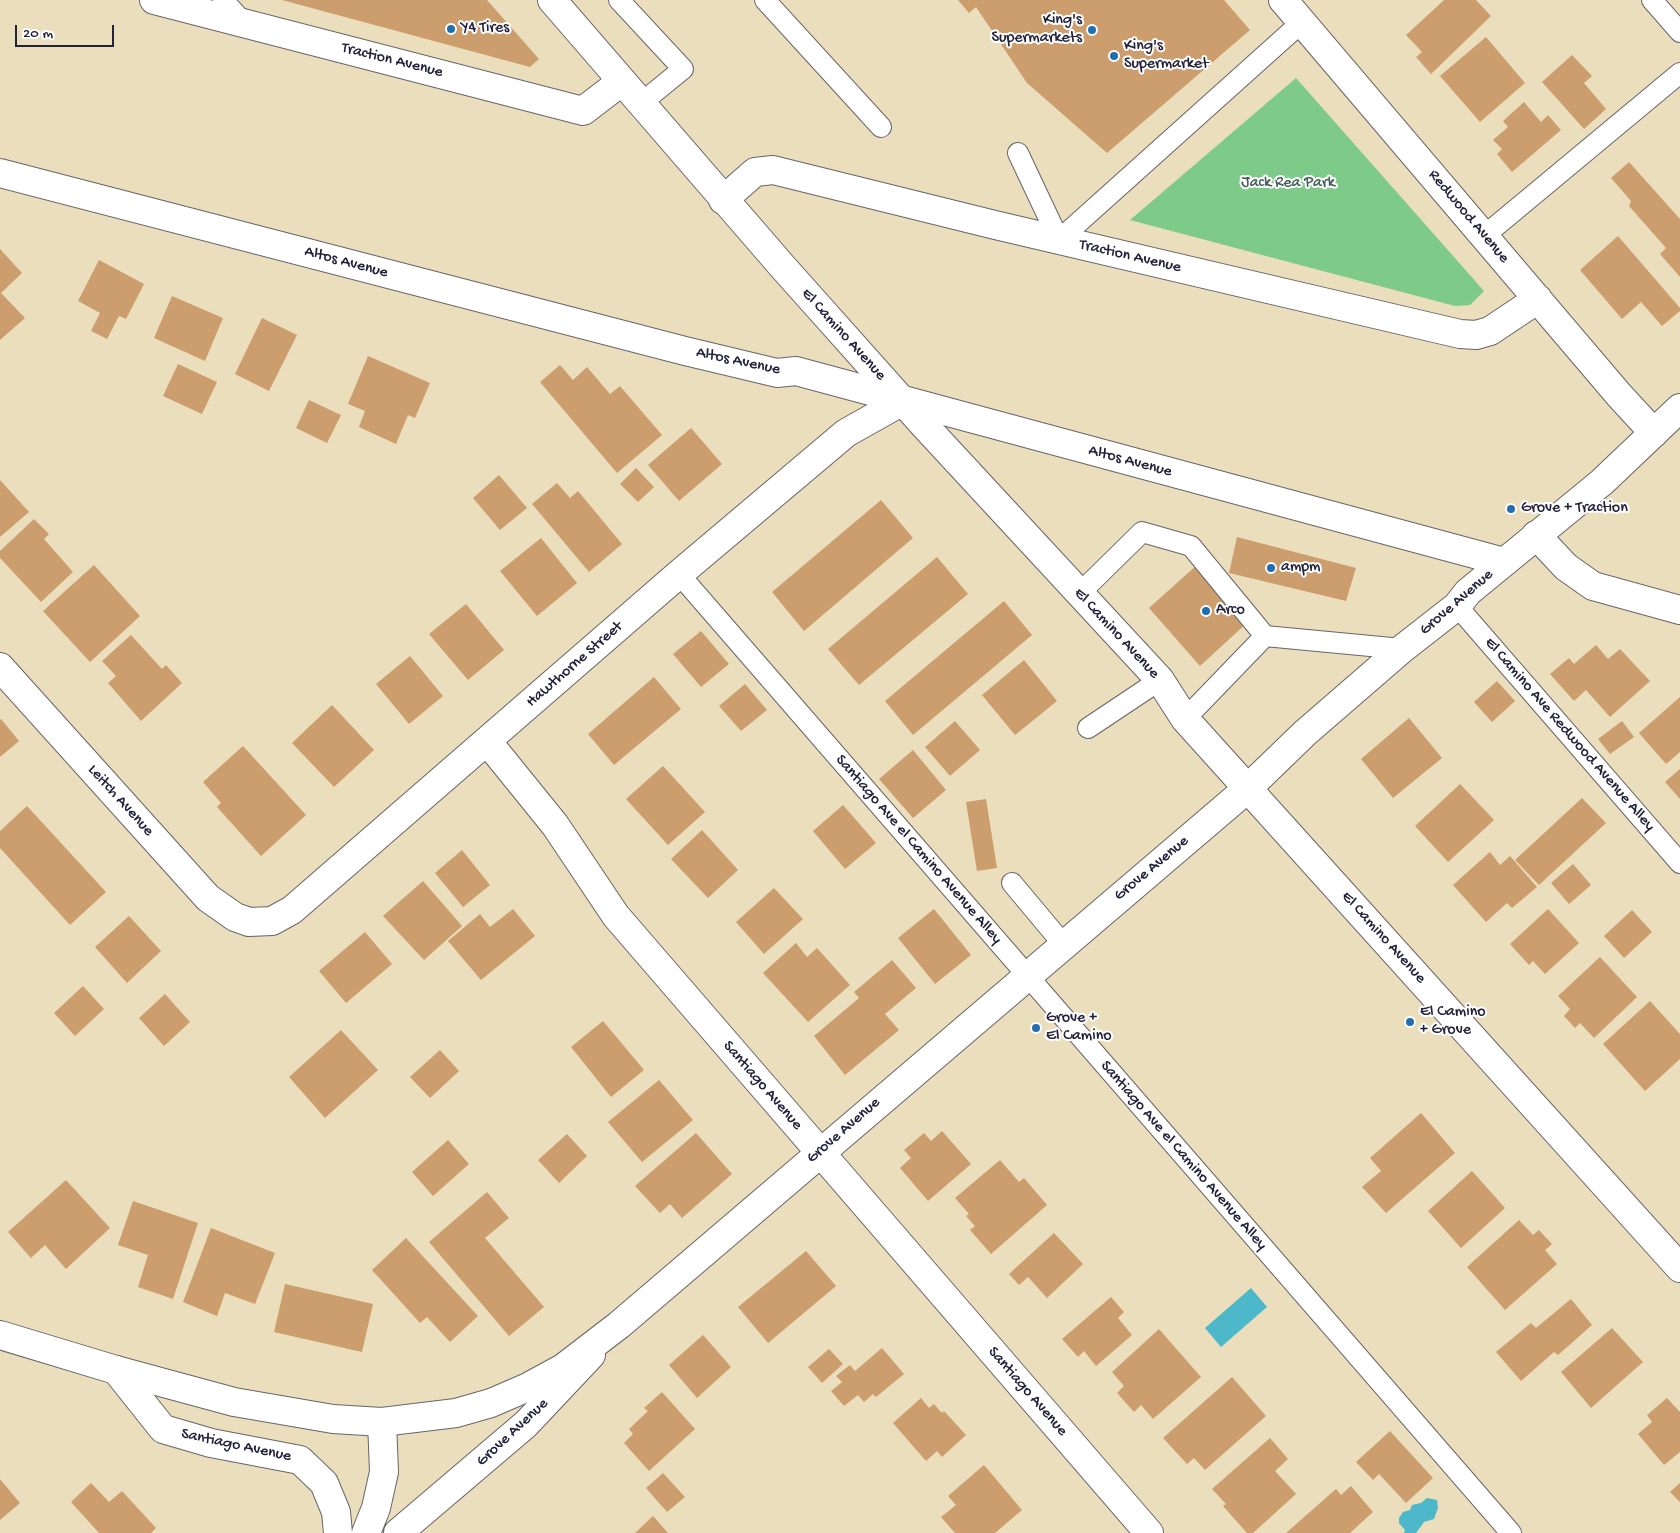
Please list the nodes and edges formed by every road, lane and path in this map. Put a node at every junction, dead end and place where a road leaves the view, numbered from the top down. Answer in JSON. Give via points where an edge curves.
{"nodes":[{"id":1,"x":154,"y":0,"type":"edge"},
{"id":2,"x":223,"y":0,"type":"edge"},
{"id":3,"x":552,"y":0,"type":"edge"},
{"id":4,"x":620,"y":0,"type":"edge"},
{"id":5,"x":765,"y":0,"type":"edge"},
{"id":6,"x":1283,"y":0,"type":"edge"},
{"id":7,"x":1652,"y":0,"type":"edge"},
{"id":8,"x":1302,"y":22,"type":"junction"},
{"id":9,"x":244,"y":23,"type":"junction"},
{"id":10,"x":1680,"y":32,"type":"edge"},
{"id":11,"x":1680,"y":73,"type":"edge"},
{"id":12,"x":621,"y":82,"type":"junction"},
{"id":13,"x":640,"y":104,"type":"junction"},
{"id":14,"x":881,"y":127,"type":"dead end"},
{"id":15,"x":1018,"y":153,"type":"dead end"},
{"id":16,"x":0,"y":173,"type":"edge"},
{"id":17,"x":723,"y":200,"type":"junction"},
{"id":18,"x":1484,"y":236,"type":"junction"},
{"id":19,"x":1059,"y":240,"type":"junction"},
{"id":20,"x":1538,"y":298,"type":"junction"},
{"id":21,"x":903,"y":401,"type":"junction"},
{"id":22,"x":1680,"y":408,"type":"edge"},
{"id":23,"x":1654,"y":433,"type":"junction"},
{"id":24,"x":1536,"y":535,"type":"junction"},
{"id":25,"x":1504,"y":562,"type":"junction"},
{"id":26,"x":679,"y":574,"type":"junction"},
{"id":27,"x":1079,"y":594,"type":"junction"},
{"id":28,"x":1457,"y":606,"type":"junction"},
{"id":29,"x":1680,"y":610,"type":"edge"},
{"id":30,"x":1265,"y":636,"type":"junction"},
{"id":31,"x":1402,"y":649,"type":"junction"},
{"id":32,"x":0,"y":667,"type":"edge"},
{"id":33,"x":1160,"y":680,"type":"junction"},
{"id":34,"x":1185,"y":719,"type":"junction"},
{"id":35,"x":1088,"y":728,"type":"dead end"},
{"id":36,"x":487,"y":741,"type":"junction"},
{"id":37,"x":1247,"y":789,"type":"junction"},
{"id":38,"x":1680,"y":863,"type":"edge"},
{"id":39,"x":1012,"y":883,"type":"dead end"},
{"id":40,"x":249,"y":922,"type":"joint"},
{"id":41,"x":1063,"y":944,"type":"junction"},
{"id":42,"x":1026,"y":975,"type":"junction"},
{"id":43,"x":819,"y":1152,"type":"junction"},
{"id":44,"x":1680,"y":1268,"type":"edge"},
{"id":45,"x":619,"y":1324,"type":"junction"},
{"id":46,"x":0,"y":1334,"type":"edge"},
{"id":47,"x":116,"y":1370,"type":"junction"},
{"id":48,"x":382,"y":1422,"type":"junction"},
{"id":49,"x":338,"y":1533,"type":"edge"},
{"id":50,"x":366,"y":1533,"type":"edge"},
{"id":51,"x":398,"y":1533,"type":"edge"},
{"id":52,"x":1149,"y":1533,"type":"edge"},
{"id":53,"x":1511,"y":1533,"type":"edge"}],
"edges":[{"from":1,"to":9,"type":"street","name":"Traction Avenue"},
{"from":2,"to":9,"type":"lane"},
{"from":3,"to":12,"type":"street","name":"El Camino Avenue"},
{"from":4,"to":13,"type":"lane","via":[[683,69]]},
{"from":5,"to":14,"type":"lane"},
{"from":6,"to":8,"type":"street","name":"Redwood Avenue"},
{"from":7,"to":10,"type":"lane"},
{"from":8,"to":18,"type":"street","name":"Redwood Avenue"},
{"from":8,"to":19,"type":"lane"},
{"from":9,"to":12,"type":"street","name":"Traction Avenue","via":[[583,111]]},
{"from":11,"to":18,"type":"lane"},
{"from":12,"to":13,"type":"street","name":"El Camino Avenue"},
{"from":13,"to":17,"type":"street","name":"El Camino Avenue"},
{"from":15,"to":19,"type":"lane"},
{"from":16,"to":21,"type":"street","name":"Altos Avenue","via":[[685,351],[777,373],[796,371]]},
{"from":17,"to":19,"type":"street","name":"Traction Avenue","via":[[755,172],[773,170]]},
{"from":17,"to":21,"type":"street","name":"El Camino Avenue"},
{"from":18,"to":20,"type":"street","name":"Redwood Avenue"},
{"from":19,"to":20,"type":"street","name":"Traction Avenue","via":[[1460,334],[1476,335],[1490,331]]},
{"from":20,"to":23,"type":"street","name":"Redwood Avenue"},
{"from":21,"to":25,"type":"street","name":"Altos Avenue"},
{"from":21,"to":26,"type":"street","name":"Hawthorne Street","via":[[846,433]]},
{"from":21,"to":27,"type":"street","name":"El Camino Avenue"},
{"from":22,"to":23,"type":"street","name":"Grove Avenue"},
{"from":23,"to":24,"type":"street","name":"Grove Avenue","via":[[1602,482]]},
{"from":24,"to":25,"type":"street","name":"Grove Avenue"},
{"from":24,"to":29,"type":"street","via":[[1566,566],[1593,586]]},
{"from":25,"to":28,"type":"street","name":"Grove Avenue","via":[[1468,592]]},
{"from":26,"to":36,"type":"street","name":"Hawthorne Street"},
{"from":26,"to":42,"type":"lane","name":"Santiago Ave el Camino Avenue Alley"},
{"from":27,"to":30,"type":"lane","via":[[1142,532],[1191,546]]},
{"from":27,"to":33,"type":"street","name":"El Camino Avenue"},
{"from":28,"to":31,"type":"street","name":"Grove Avenue"},
{"from":28,"to":38,"type":"lane","name":"El Camino Ave Redwood Avenue Alley"},
{"from":30,"to":31,"type":"lane"},
{"from":30,"to":34,"type":"lane"},
{"from":31,"to":37,"type":"street","name":"Grove Avenue","via":[[1305,733]]},
{"from":32,"to":40,"type":"street","name":"Leitch Avenue","via":[[208,898],[221,910]]},
{"from":33,"to":34,"type":"street","name":"El Camino Avenue"},
{"from":33,"to":35,"type":"lane"},
{"from":34,"to":37,"type":"street","name":"El Camino Avenue"},
{"from":36,"to":40,"type":"street","name":"Hawthorne Street","via":[[292,910],[272,921]]},
{"from":36,"to":43,"type":"street","name":"Santiago Avenue","via":[[555,825],[616,916]]},
{"from":37,"to":41,"type":"street","name":"Grove Avenue"},
{"from":37,"to":44,"type":"street","name":"El Camino Avenue"},
{"from":39,"to":41,"type":"lane"},
{"from":41,"to":42,"type":"street","name":"Grove Avenue"},
{"from":42,"to":43,"type":"street","name":"Grove Avenue"},
{"from":42,"to":53,"type":"lane","name":"Santiago Ave el Camino Avenue Alley"},
{"from":43,"to":45,"type":"street","name":"Grove Avenue"},
{"from":43,"to":52,"type":"street","name":"Santiago Avenue"},
{"from":45,"to":48,"type":"street","name":"Grove Avenue","via":[[562,1368],[491,1403],[456,1413]]},
{"from":45,"to":51,"type":"street","name":"Grove Avenue","via":[[526,1424]]},
{"from":46,"to":47,"type":"street"},
{"from":47,"to":48,"type":"street","via":[[234,1402],[333,1419]]},
{"from":47,"to":49,"type":"street","name":"Santiago Avenue","via":[[164,1430],[211,1443],[300,1460],[324,1483],[336,1512]]},
{"from":48,"to":50,"type":"street","via":[[384,1472],[376,1508]]}]}
